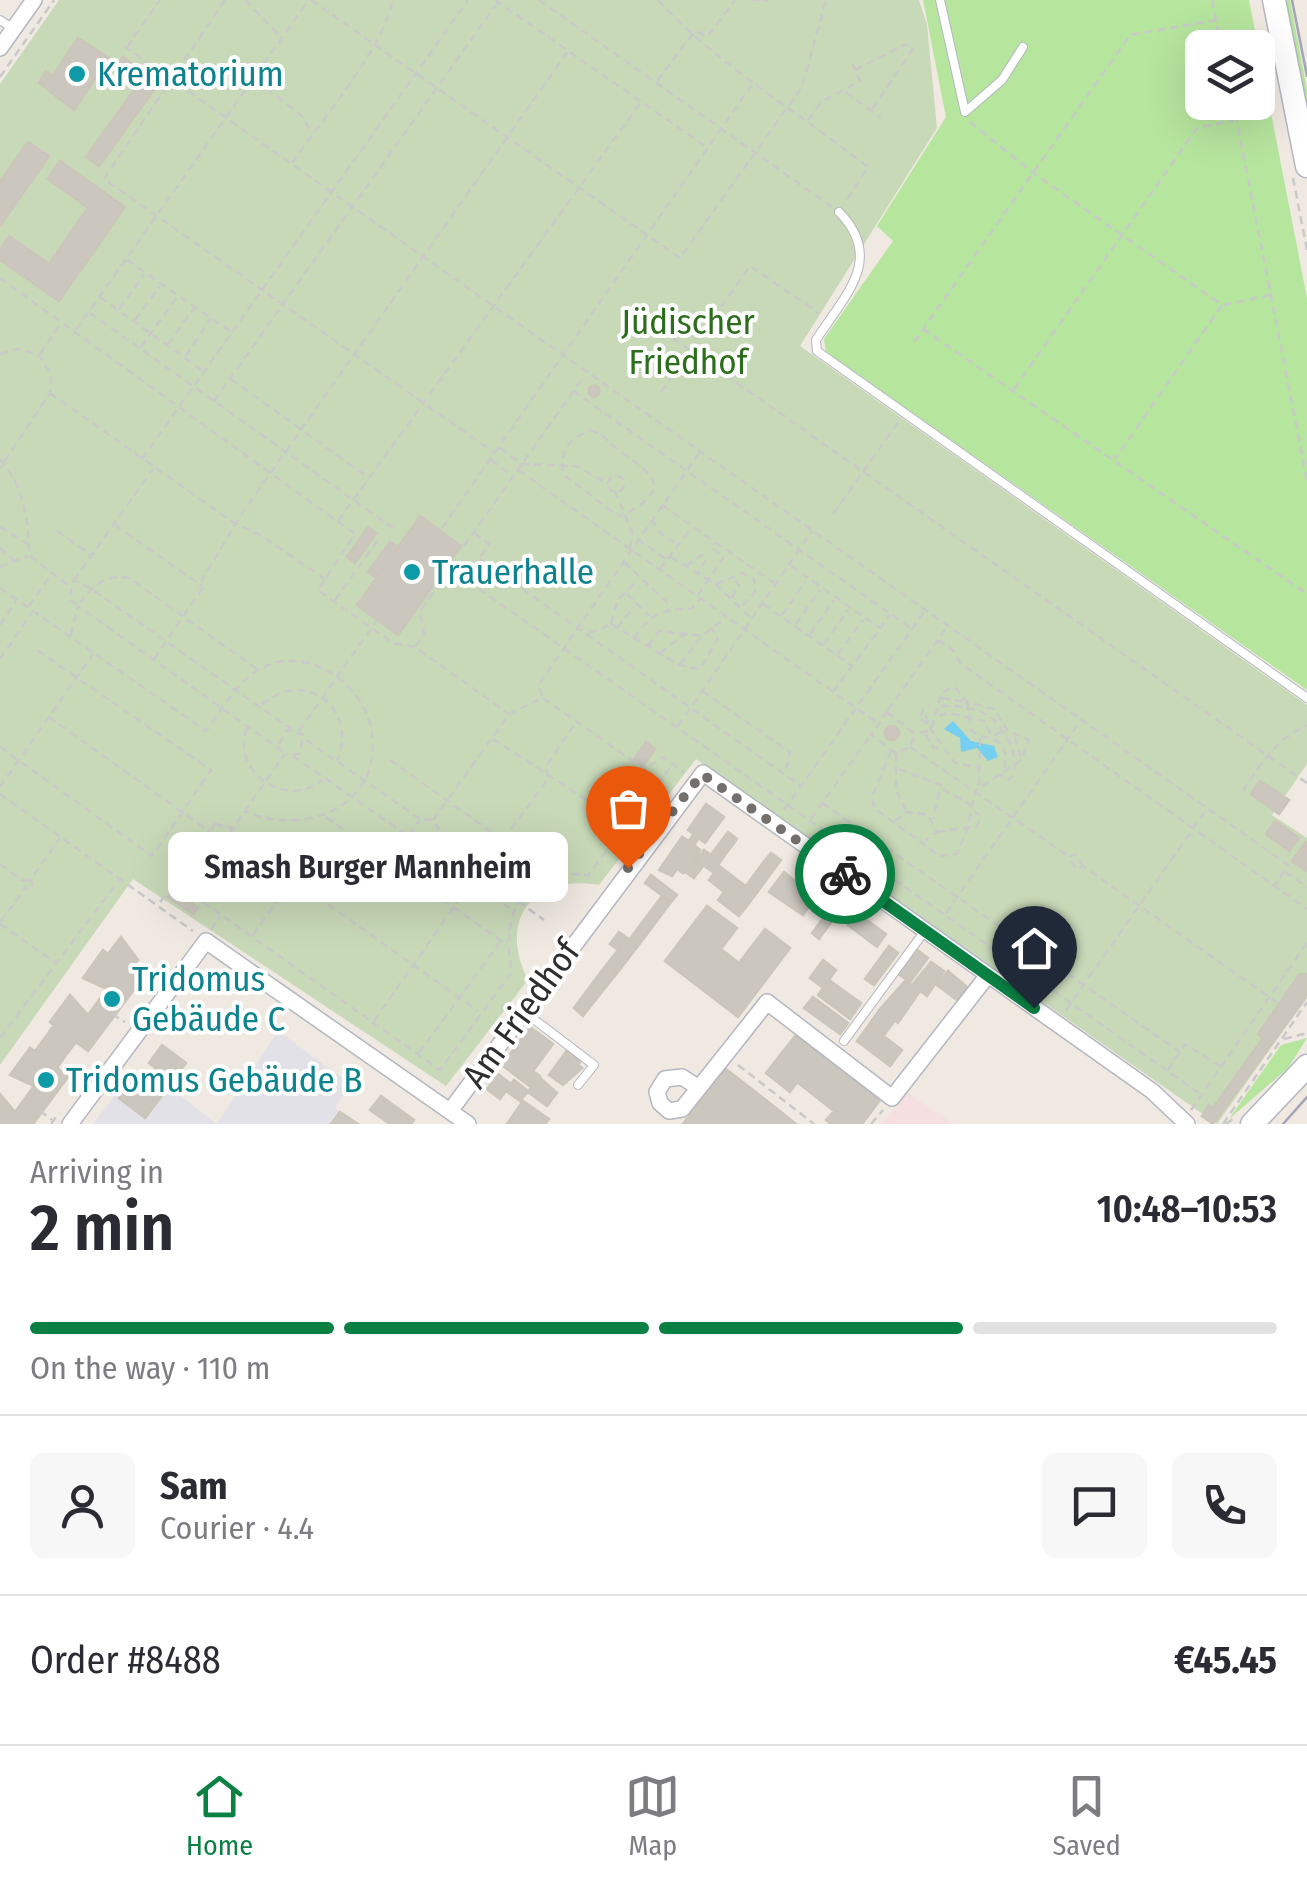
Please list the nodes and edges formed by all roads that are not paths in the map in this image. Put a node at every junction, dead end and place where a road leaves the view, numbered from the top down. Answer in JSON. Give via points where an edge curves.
{"nodes":[{"id":1,"x":34,"y":0,"type":"edge"},
{"id":2,"x":940,"y":0,"type":"edge"},
{"id":3,"x":1274,"y":0,"type":"edge"},
{"id":4,"x":7,"y":24,"type":"edge"},
{"id":5,"x":1023,"y":47,"type":"dead end"},
{"id":6,"x":0,"y":48,"type":"edge"},
{"id":7,"x":1307,"y":166,"type":"edge"},
{"id":8,"x":838,"y":212,"type":"road end"},
{"id":9,"x":1307,"y":698,"type":"edge"},
{"id":10,"x":925,"y":931,"type":"junction"},
{"id":11,"x":988,"y":975,"type":"junction"},
{"id":12,"x":522,"y":1011,"type":"junction"},
{"id":13,"x":844,"y":1041,"type":"dead end"},
{"id":14,"x":1307,"y":1066,"type":"edge"},
{"id":15,"x":578,"y":1084,"type":"dead end"},
{"id":16,"x":699,"y":1088,"type":"junction"},
{"id":17,"x":450,"y":1112,"type":"junction"},
{"id":18,"x":674,"y":1118,"type":"edge"},
{"id":19,"x":1186,"y":1122,"type":"edge"},
{"id":20,"x":70,"y":1124,"type":"edge"},
{"id":21,"x":468,"y":1124,"type":"edge"},
{"id":22,"x":1252,"y":1124,"type":"edge"}],
"edges":[{"from":1,"to":4,"type":"street"},
{"from":2,"to":5,"type":"lane","via":[[965,112],[1002,80]]},
{"from":3,"to":7,"type":"main road"},
{"from":4,"to":6,"type":"street"},
{"from":8,"to":9,"type":"lane","via":[[856,240],[858,280],[816,340],[817,351]]},
{"from":10,"to":11,"type":"street"},
{"from":10,"to":12,"type":"street","name":"Am Friedhof","via":[[702,774]]},
{"from":10,"to":13,"type":"lane"},
{"from":11,"to":16,"type":"street","via":[[892,1098],[767,1002]]},
{"from":11,"to":19,"type":"street"},
{"from":12,"to":15,"type":"lane","via":[[594,1065]]},
{"from":12,"to":17,"type":"street","name":"Am Friedhof"},
{"from":14,"to":22,"type":"main road"},
{"from":16,"to":18,"type":"street"},
{"from":16,"to":18,"type":"street","via":[[682,1077],[665,1079],[657,1092]]},
{"from":17,"to":20,"type":"street","via":[[206,941]]},
{"from":17,"to":21,"type":"street"}]}
